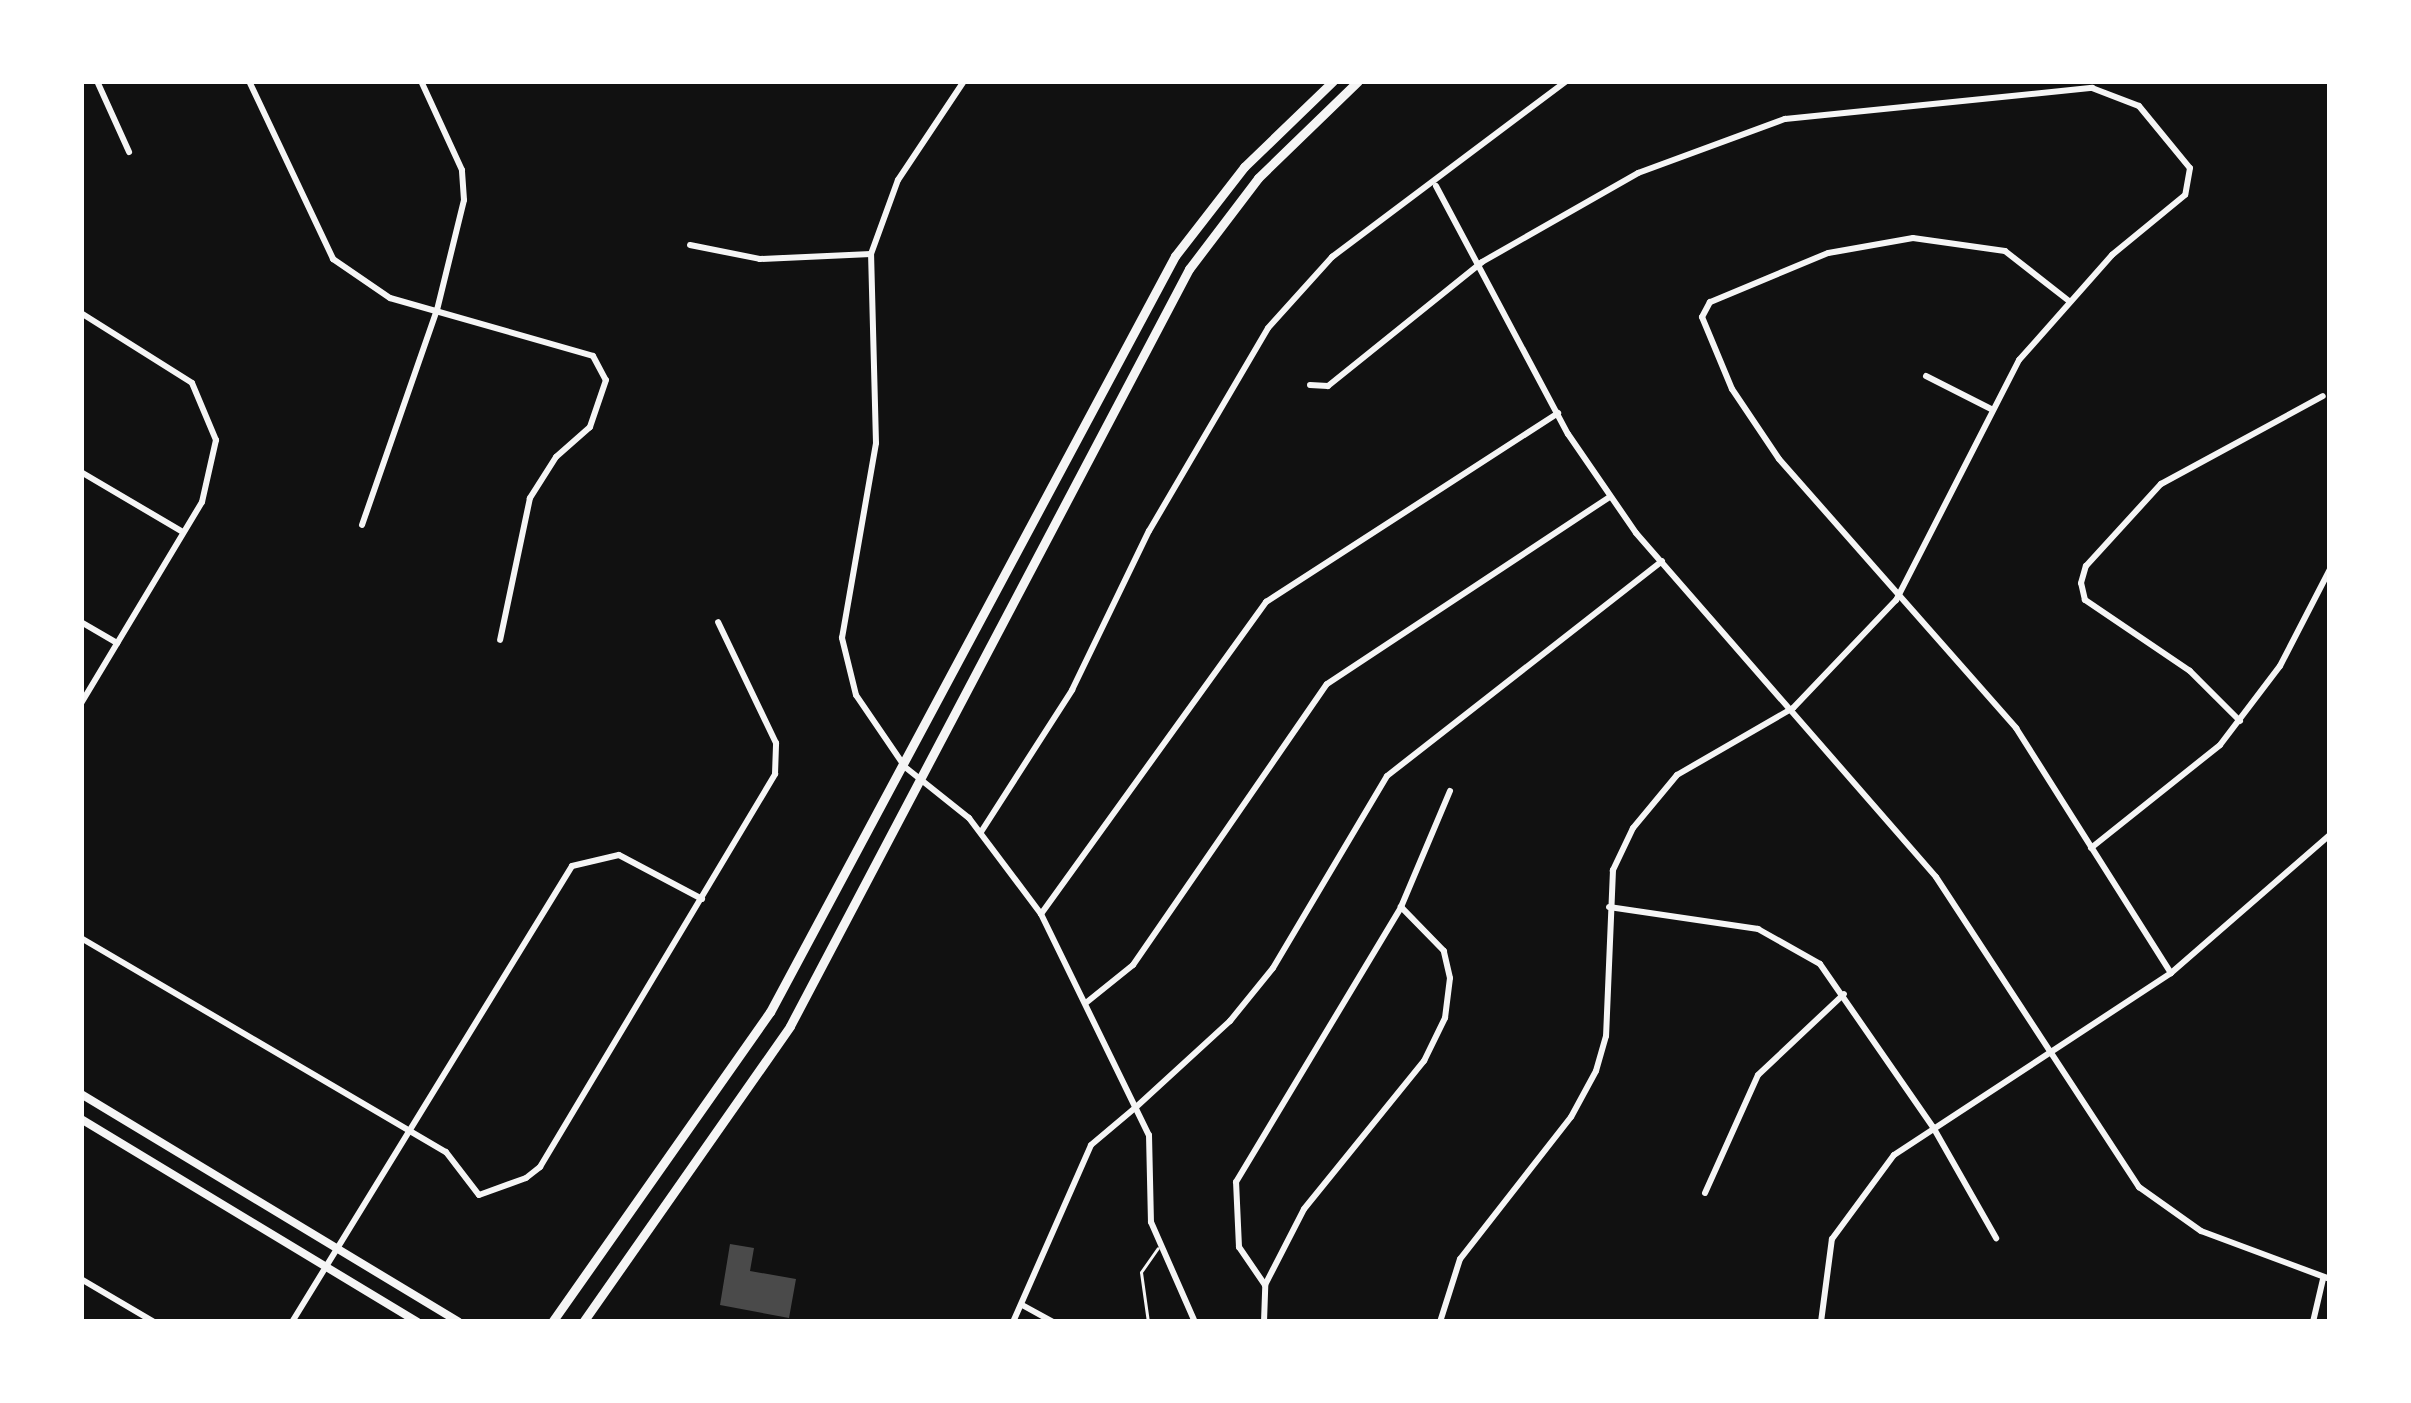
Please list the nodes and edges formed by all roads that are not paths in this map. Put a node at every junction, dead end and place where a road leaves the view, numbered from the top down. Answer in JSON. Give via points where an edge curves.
{"nodes":[{"id":1,"x":97,"y":81,"type":"edge"},
{"id":2,"x":249,"y":81,"type":"edge"},
{"id":3,"x":421,"y":81,"type":"edge"},
{"id":4,"x":964,"y":81,"type":"edge"},
{"id":5,"x":1334,"y":81,"type":"edge"},
{"id":6,"x":1358,"y":81,"type":"edge"},
{"id":7,"x":1566,"y":81,"type":"edge"},
{"id":8,"x":129,"y":152,"type":"dead end"},
{"id":9,"x":1436,"y":186,"type":"junction"},
{"id":10,"x":690,"y":245,"type":"dead end"},
{"id":11,"x":871,"y":254,"type":"junction"},
{"id":12,"x":1482,"y":262,"type":"junction"},
{"id":13,"x":2069,"y":302,"type":"junction"},
{"id":14,"x":437,"y":310,"type":"junction"},
{"id":15,"x":81,"y":314,"type":"edge"},
{"id":16,"x":1926,"y":376,"type":"dead end"},
{"id":17,"x":1310,"y":385,"type":"dead end"},
{"id":18,"x":2323,"y":396,"type":"dead end"},
{"id":19,"x":1990,"y":409,"type":"junction"},
{"id":20,"x":1558,"y":413,"type":"junction"},
{"id":21,"x":81,"y":472,"type":"edge"},
{"id":22,"x":1610,"y":497,"type":"junction"},
{"id":23,"x":362,"y":525,"type":"dead end"},
{"id":24,"x":183,"y":532,"type":"junction"},
{"id":25,"x":1662,"y":561,"type":"junction"},
{"id":26,"x":2330,"y":568,"type":"edge"},
{"id":27,"x":1896,"y":601,"type":"junction"},
{"id":28,"x":81,"y":622,"type":"edge"},
{"id":29,"x":718,"y":622,"type":"dead end"},
{"id":30,"x":500,"y":640,"type":"dead end"},
{"id":31,"x":117,"y":643,"type":"junction"},
{"id":32,"x":81,"y":703,"type":"edge"},
{"id":33,"x":1793,"y":708,"type":"junction"},
{"id":34,"x":2240,"y":721,"type":"junction"},
{"id":35,"x":905,"y":767,"type":"junction"},
{"id":36,"x":926,"y":780,"type":"junction"},
{"id":37,"x":1450,"y":791,"type":"dead end"},
{"id":38,"x":981,"y":832,"type":"junction"},
{"id":39,"x":2330,"y":835,"type":"edge"},
{"id":40,"x":2091,"y":848,"type":"junction"},
{"id":41,"x":702,"y":899,"type":"junction"},
{"id":42,"x":1401,"y":907,"type":"junction"},
{"id":43,"x":1608,"y":907,"type":"junction"},
{"id":44,"x":827,"y":910,"type":"junction"},
{"id":45,"x":1041,"y":914,"type":"junction"},
{"id":46,"x":849,"y":921,"type":"junction"},
{"id":47,"x":81,"y":938,"type":"edge"},
{"id":48,"x":2170,"y":973,"type":"junction"},
{"id":49,"x":1845,"y":993,"type":"junction"},
{"id":50,"x":1087,"y":1002,"type":"junction"},
{"id":51,"x":2051,"y":1055,"type":"junction"},
{"id":52,"x":81,"y":1094,"type":"edge"},
{"id":53,"x":1135,"y":1108,"type":"junction"},
{"id":54,"x":81,"y":1120,"type":"edge"},
{"id":55,"x":1933,"y":1127,"type":"junction"},
{"id":56,"x":410,"y":1132,"type":"junction"},
{"id":57,"x":1705,"y":1193,"type":"dead end"},
{"id":58,"x":1996,"y":1238,"type":"dead end"},
{"id":59,"x":1158,"y":1248,"type":"junction"},
{"id":60,"x":343,"y":1249,"type":"junction"},
{"id":61,"x":332,"y":1267,"type":"junction"},
{"id":62,"x":2327,"y":1278,"type":"edge"},
{"id":63,"x":81,"y":1279,"type":"edge"},
{"id":64,"x":1264,"y":1285,"type":"junction"},
{"id":65,"x":1024,"y":1306,"type":"junction"},
{"id":66,"x":154,"y":1322,"type":"edge"},
{"id":67,"x":292,"y":1322,"type":"edge"},
{"id":68,"x":417,"y":1322,"type":"edge"},
{"id":69,"x":459,"y":1322,"type":"edge"},
{"id":70,"x":552,"y":1322,"type":"edge"},
{"id":71,"x":583,"y":1322,"type":"edge"},
{"id":72,"x":1013,"y":1322,"type":"edge"},
{"id":73,"x":1053,"y":1322,"type":"edge"},
{"id":74,"x":1148,"y":1322,"type":"edge"},
{"id":75,"x":1195,"y":1322,"type":"edge"},
{"id":76,"x":1264,"y":1322,"type":"edge"},
{"id":77,"x":1440,"y":1322,"type":"edge"},
{"id":78,"x":1821,"y":1322,"type":"edge"},
{"id":79,"x":2313,"y":1322,"type":"edge"}],
"edges":[{"from":1,"to":8,"type":"street"},
{"from":2,"to":14,"type":"street","via":[[333,259],[390,298]]},
{"from":3,"to":14,"type":"street","via":[[462,170],[464,200]]},
{"from":4,"to":11,"type":"street","via":[[898,180]]},
{"from":5,"to":35,"type":"main road","via":[[1244,167],[1175,256]]},
{"from":6,"to":36,"type":"main road","via":[[1258,178],[1189,269]]},
{"from":7,"to":9,"type":"street"},
{"from":9,"to":12,"type":"street"},
{"from":9,"to":38,"type":"street","via":[[1332,257],[1268,328],[1149,531],[1072,690]]},
{"from":10,"to":11,"type":"street","via":[[760,259]]},
{"from":11,"to":35,"type":"street","via":[[876,443],[842,638],[856,695]]},
{"from":12,"to":13,"type":"street","via":[[1705,142],[1826,112],[2092,88],[2138,106],[2188,161],[2185,195]]},
{"from":12,"to":17,"type":"street","via":[[1343,376]]},
{"from":12,"to":20,"type":"street"},
{"from":13,"to":19,"type":"street"},
{"from":13,"to":27,"type":"street","via":[[2005,251],[1913,238],[1828,253],[1704,309],[1702,328],[1732,389]]},
{"from":14,"to":23,"type":"street"},
{"from":14,"to":30,"type":"street","via":[[598,361],[606,380],[590,427],[556,457],[530,498]]},
{"from":15,"to":24,"type":"street","via":[[170,365],[202,396],[217,440],[214,472]]},
{"from":16,"to":19,"type":"street"},
{"from":18,"to":34,"type":"street","via":[[2161,484],[2086,566],[2081,583],[2085,600],[2190,671]]},
{"from":19,"to":27,"type":"street"},
{"from":20,"to":22,"type":"street"},
{"from":20,"to":45,"type":"street","via":[[1266,602]]},
{"from":21,"to":24,"type":"street"},
{"from":22,"to":25,"type":"street"},
{"from":22,"to":50,"type":"street","via":[[1327,684],[1133,965]]},
{"from":24,"to":31,"type":"street"},
{"from":25,"to":33,"type":"street"},
{"from":25,"to":53,"type":"street","via":[[1388,776],[1273,968],[1230,1021]]},
{"from":26,"to":34,"type":"street","via":[[2280,667]]},
{"from":27,"to":33,"type":"street"},
{"from":27,"to":40,"type":"street","via":[[2016,728]]},
{"from":28,"to":31,"type":"street"},
{"from":29,"to":41,"type":"street","via":[[776,743],[775,774]]},
{"from":31,"to":32,"type":"street"},
{"from":33,"to":43,"type":"street","via":[[1677,775],[1633,828],[1613,870]]},
{"from":33,"to":51,"type":"street","via":[[1936,877]]},
{"from":34,"to":40,"type":"street"},
{"from":35,"to":36,"type":"street"},
{"from":35,"to":44,"type":"main road"},
{"from":36,"to":38,"type":"street"},
{"from":36,"to":46,"type":"main road"},
{"from":37,"to":42,"type":"street"},
{"from":38,"to":45,"type":"street"},
{"from":39,"to":48,"type":"street"},
{"from":40,"to":48,"type":"street"},
{"from":41,"to":56,"type":"street","via":[[619,856],[572,866]]},
{"from":41,"to":56,"type":"street","via":[[540,1167],[495,1193],[468,1187],[446,1152]]},
{"from":42,"to":64,"type":"street","via":[[1236,1182],[1231,1207],[1239,1247]]},
{"from":42,"to":64,"type":"street","via":[[1444,951],[1445,1018],[1424,1061],[1339,1157]]},
{"from":43,"to":49,"type":"street","via":[[1759,929],[1820,964]]},
{"from":43,"to":77,"type":"street","via":[[1611,979],[1596,1071],[1571,1117],[1460,1259]]},
{"from":44,"to":46,"type":"main road"},
{"from":44,"to":70,"type":"main road","via":[[713,1102]]},
{"from":45,"to":50,"type":"street"},
{"from":46,"to":71,"type":"main road","via":[[732,1117]]},
{"from":47,"to":56,"type":"street"},
{"from":48,"to":51,"type":"street"},
{"from":49,"to":55,"type":"street"},
{"from":49,"to":57,"type":"street","via":[[1758,1075]]},
{"from":50,"to":53,"type":"street"},
{"from":51,"to":55,"type":"street"},
{"from":51,"to":62,"type":"street","via":[[2139,1186],[2176,1216]]},
{"from":52,"to":60,"type":"main road"},
{"from":53,"to":59,"type":"street","via":[[1152,1152],[1150,1222]]},
{"from":53,"to":65,"type":"street","via":[[1091,1145]]},
{"from":54,"to":61,"type":"main road"},
{"from":55,"to":58,"type":"street"},
{"from":55,"to":78,"type":"street","via":[[1894,1155],[1832,1239]]},
{"from":56,"to":60,"type":"street"},
{"from":59,"to":74,"type":"lane","via":[[1141,1272]]},
{"from":59,"to":75,"type":"street"},
{"from":60,"to":61,"type":"street"},
{"from":60,"to":69,"type":"main road"},
{"from":61,"to":67,"type":"street"},
{"from":61,"to":68,"type":"main road"},
{"from":62,"to":79,"type":"street"},
{"from":63,"to":66,"type":"street"},
{"from":64,"to":76,"type":"street"},
{"from":65,"to":72,"type":"street"},
{"from":65,"to":73,"type":"street"}]}
